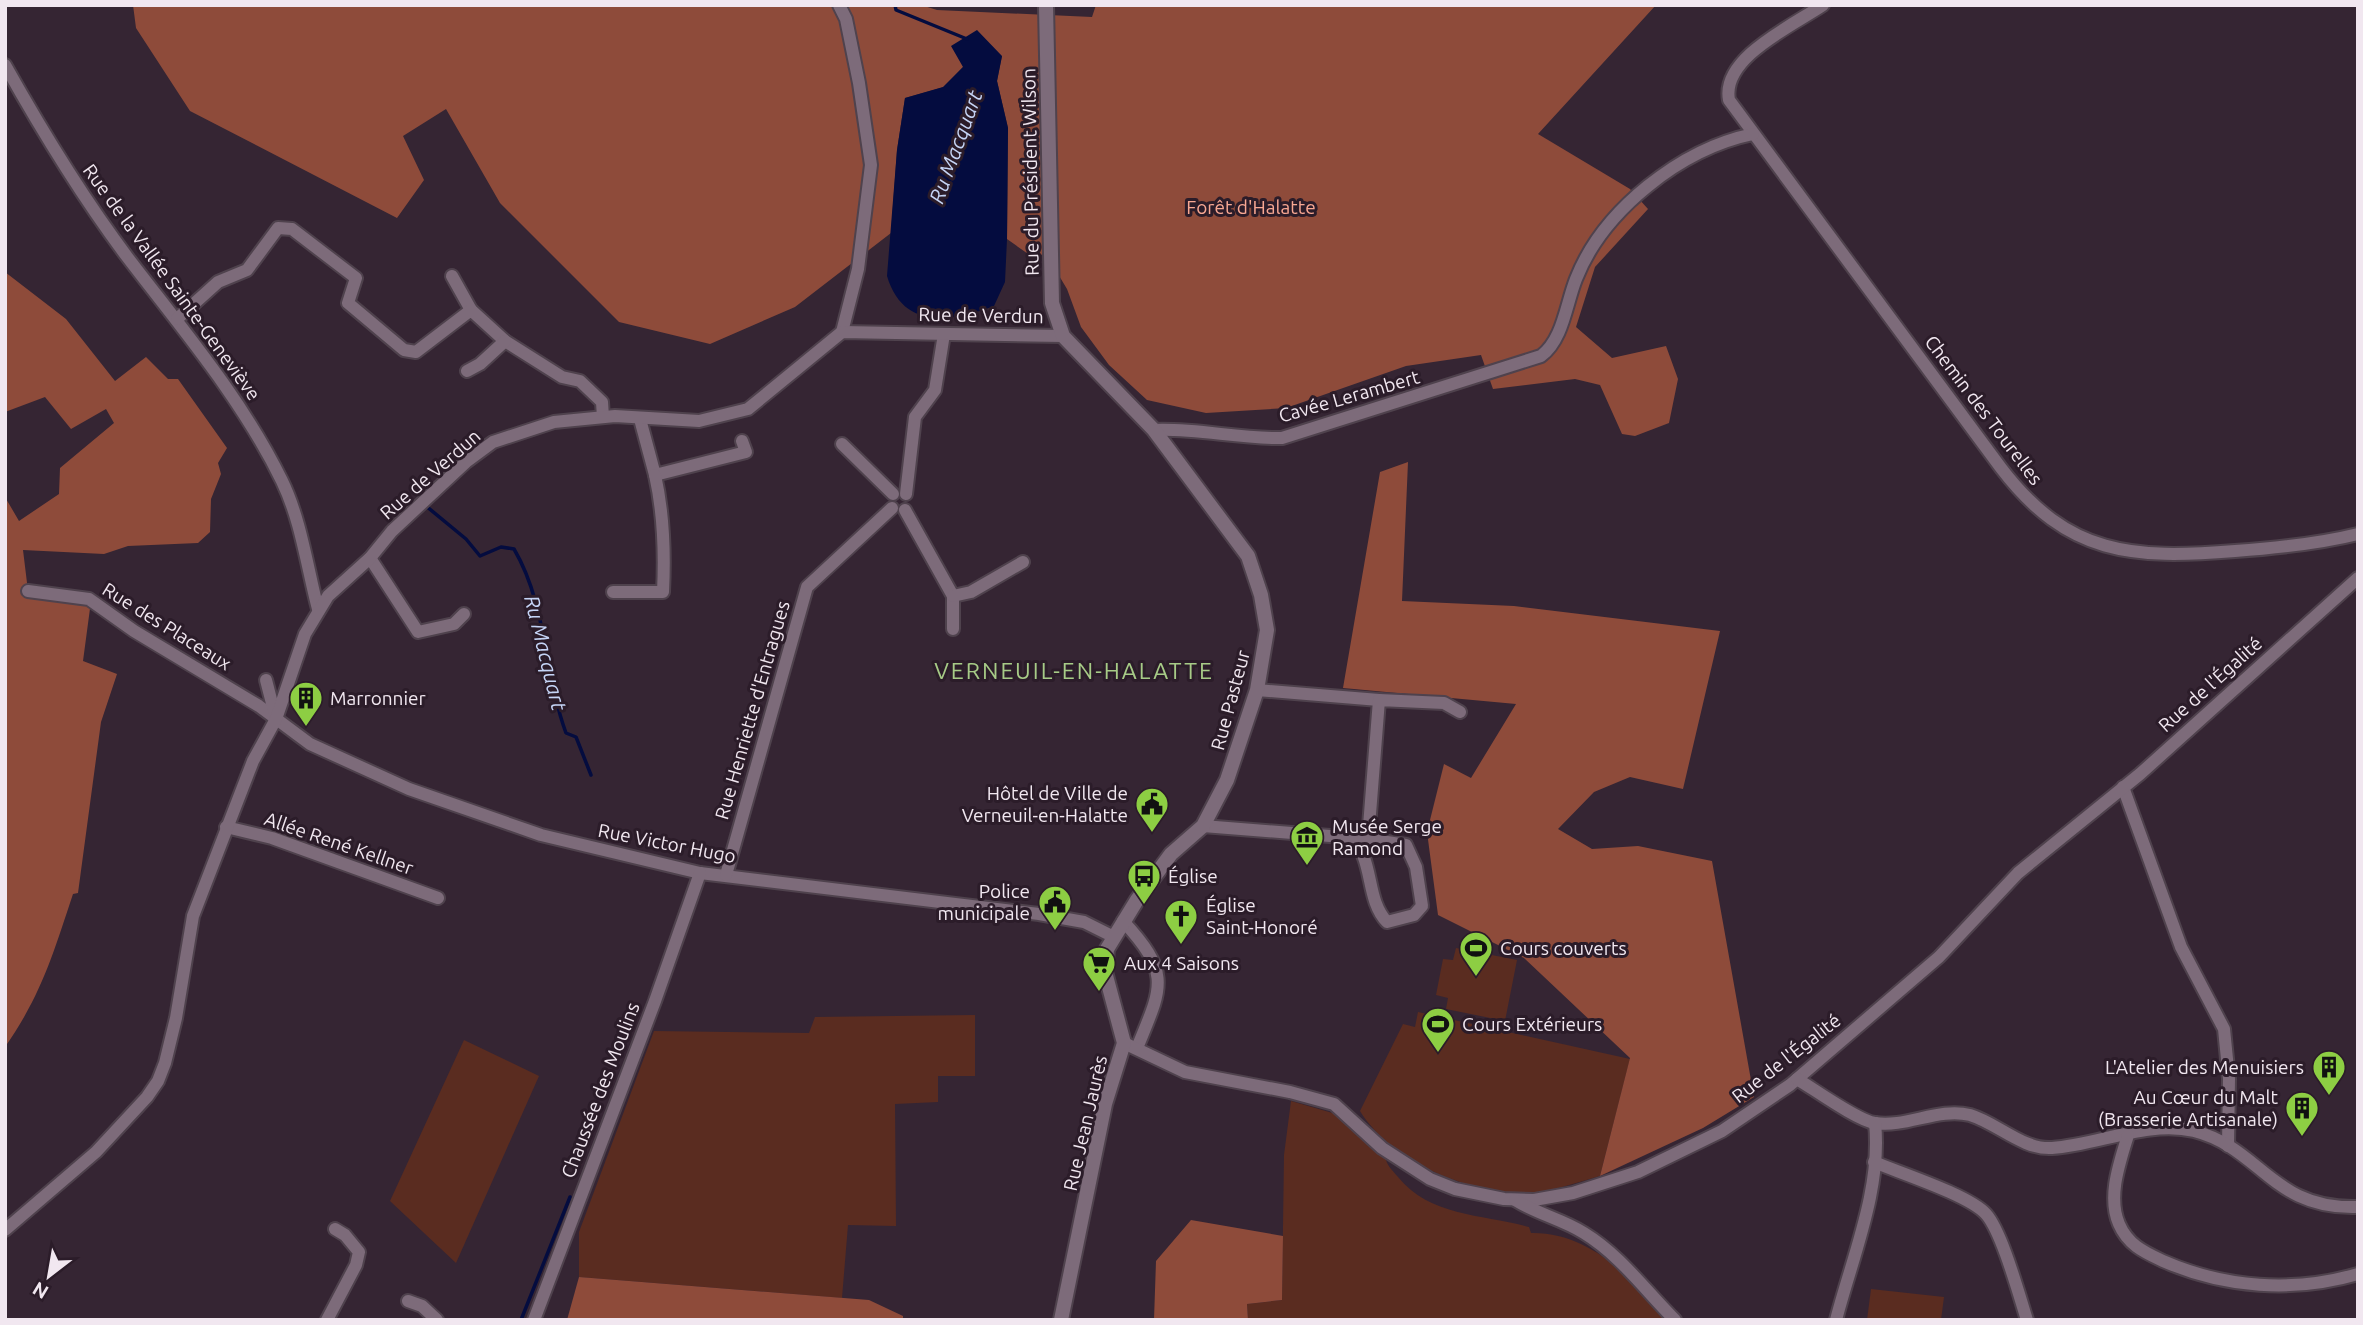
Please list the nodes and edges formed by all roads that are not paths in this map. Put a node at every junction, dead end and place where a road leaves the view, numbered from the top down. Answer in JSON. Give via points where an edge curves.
{"nodes":[{"id":1,"x":839,"y":5,"type":"edge"},
{"id":2,"x":1046,"y":5,"type":"edge"},
{"id":3,"x":1823,"y":5,"type":"edge"},
{"id":4,"x":5,"y":65,"type":"edge"},
{"id":5,"x":1753,"y":134,"type":"junction"},
{"id":6,"x":453,"y":276,"type":"dead end"},
{"id":7,"x":471,"y":310,"type":"junction"},
{"id":8,"x":177,"y":319,"type":"junction"},
{"id":9,"x":842,"y":332,"type":"junction"},
{"id":10,"x":944,"y":334,"type":"junction"},
{"id":11,"x":1063,"y":336,"type":"junction"},
{"id":12,"x":505,"y":341,"type":"junction"},
{"id":13,"x":467,"y":371,"type":"dead end"},
{"id":14,"x":604,"y":417,"type":"junction"},
{"id":15,"x":639,"y":419,"type":"junction"},
{"id":16,"x":1154,"y":430,"type":"junction"},
{"id":17,"x":743,"y":441,"type":"dead end"},
{"id":18,"x":842,"y":444,"type":"dead end"},
{"id":19,"x":655,"y":475,"type":"junction"},
{"id":20,"x":899,"y":501,"type":"junction"},
{"id":21,"x":2358,"y":534,"type":"edge"},
{"id":22,"x":370,"y":558,"type":"junction"},
{"id":23,"x":1023,"y":562,"type":"dead end"},
{"id":24,"x":2358,"y":578,"type":"edge"},
{"id":25,"x":28,"y":591,"type":"dead end"},
{"id":26,"x":613,"y":592,"type":"dead end"},
{"id":27,"x":953,"y":596,"type":"junction"},
{"id":28,"x":318,"y":608,"type":"junction"},
{"id":29,"x":464,"y":614,"type":"dead end"},
{"id":30,"x":953,"y":629,"type":"dead end"},
{"id":31,"x":265,"y":680,"type":"dead end"},
{"id":32,"x":1257,"y":690,"type":"junction"},
{"id":33,"x":1379,"y":699,"type":"junction"},
{"id":34,"x":1460,"y":712,"type":"dead end"},
{"id":35,"x":276,"y":719,"type":"junction"},
{"id":36,"x":2123,"y":787,"type":"junction"},
{"id":37,"x":1203,"y":826,"type":"junction"},
{"id":38,"x":226,"y":827,"type":"junction"},
{"id":39,"x":1368,"y":839,"type":"junction"},
{"id":40,"x":700,"y":873,"type":"junction"},
{"id":41,"x":726,"y":875,"type":"junction"},
{"id":42,"x":438,"y":898,"type":"dead end"},
{"id":43,"x":1124,"y":922,"type":"junction"},
{"id":44,"x":1114,"y":937,"type":"junction"},
{"id":45,"x":1130,"y":1045,"type":"junction"},
{"id":46,"x":1797,"y":1079,"type":"junction"},
{"id":47,"x":1875,"y":1123,"type":"junction"},
{"id":48,"x":2128,"y":1135,"type":"junction"},
{"id":49,"x":2228,"y":1146,"type":"junction"},
{"id":50,"x":1874,"y":1163,"type":"junction"},
{"id":51,"x":1514,"y":1200,"type":"junction"},
{"id":52,"x":2358,"y":1207,"type":"edge"},
{"id":53,"x":335,"y":1229,"type":"dead end"},
{"id":54,"x":5,"y":1230,"type":"edge"},
{"id":55,"x":2358,"y":1274,"type":"edge"},
{"id":56,"x":408,"y":1301,"type":"dead end"},
{"id":57,"x":327,"y":1320,"type":"edge"},
{"id":58,"x":436,"y":1320,"type":"edge"},
{"id":59,"x":534,"y":1320,"type":"edge"},
{"id":60,"x":1061,"y":1320,"type":"edge"},
{"id":61,"x":1675,"y":1320,"type":"edge"},
{"id":62,"x":1836,"y":1320,"type":"edge"},
{"id":63,"x":2027,"y":1320,"type":"edge"}],
"edges":[{"from":1,"to":9,"type":"street","via":[[857,72],[871,164],[858,269]]},
{"from":2,"to":11,"type":"street","name":"Rue du Président Wilson","via":[[1052,303]]},
{"from":3,"to":5,"type":"street","name":"Chemin des Tourelles","via":[[1748,56],[1729,79],[1730,100]]},
{"from":4,"to":8,"type":"street","name":"Rue de la Vallée Sainte-Geneviève","via":[[84,196]]},
{"from":5,"to":16,"type":"street","name":"Cavée Lerambert","via":[[1710,147],[1678,166],[1605,229],[1577,277],[1548,351],[1530,361],[1293,435],[1258,438],[1181,428]]},
{"from":5,"to":21,"type":"street","name":"Chemin des Tourelles","via":[[2000,468],[2050,519],[2100,545],[2155,555],[2295,546]]},
{"from":6,"to":7,"type":"street"},
{"from":7,"to":8,"type":"street","via":[[416,352],[404,350],[348,303],[356,278],[292,229],[278,228],[247,270],[218,282]]},
{"from":7,"to":12,"type":"street"},
{"from":8,"to":28,"type":"street","name":"Rue de la Vallée Sainte-Geneviève","via":[[240,408],[283,482]]},
{"from":9,"to":10,"type":"street","name":"Rue de Verdun"},
{"from":9,"to":15,"type":"street","name":"Rue de Verdun","via":[[748,409],[699,421]]},
{"from":10,"to":11,"type":"street","name":"Rue de Verdun"},
{"from":10,"to":20,"type":"street","via":[[935,390],[915,417]]},
{"from":11,"to":16,"type":"street","name":"Rue Pasteur"},
{"from":12,"to":13,"type":"street"},
{"from":12,"to":14,"type":"street","via":[[562,377],[580,381],[602,402]]},
{"from":14,"to":15,"type":"street","name":"Rue de Verdun"},
{"from":14,"to":22,"type":"street","name":"Rue de Verdun","via":[[554,422],[494,442],[392,531]]},
{"from":15,"to":19,"type":"street"},
{"from":16,"to":32,"type":"street","name":"Rue Pasteur","via":[[1248,556],[1266,630]]},
{"from":17,"to":19,"type":"street","via":[[746,452]]},
{"from":18,"to":20,"type":"street"},
{"from":19,"to":26,"type":"street","via":[[666,547],[663,592]]},
{"from":20,"to":27,"type":"street"},
{"from":20,"to":41,"type":"street","name":"Rue Henriette d'Entragues","via":[[807,587]]},
{"from":22,"to":28,"type":"street","name":"Rue de Verdun"},
{"from":22,"to":29,"type":"street","via":[[418,632],[454,624]]},
{"from":23,"to":27,"type":"street","via":[[971,592]]},
{"from":24,"to":36,"type":"street","name":"Rue de l'Égalité"},
{"from":25,"to":35,"type":"street","name":"Rue des Placeaux","via":[[89,599]]},
{"from":27,"to":30,"type":"street"},
{"from":28,"to":35,"type":"street","name":"Rue de Verdun"},
{"from":31,"to":35,"type":"street"},
{"from":32,"to":33,"type":"street"},
{"from":32,"to":37,"type":"street","name":"Rue Pasteur","via":[[1239,750]]},
{"from":33,"to":34,"type":"street","via":[[1444,704]]},
{"from":33,"to":39,"type":"street"},
{"from":35,"to":38,"type":"street","name":"Rue de Verdun"},
{"from":35,"to":40,"type":"street","name":"Rue Victor Hugo","via":[[310,744],[409,789],[541,835]]},
{"from":36,"to":46,"type":"street","name":"Rue de l'Égalité","via":[[2018,873],[1939,957]]},
{"from":36,"to":49,"type":"street","via":[[2181,947],[2224,1029]]},
{"from":37,"to":39,"type":"street"},
{"from":37,"to":43,"type":"street","name":"Rue Pasteur","via":[[1171,855]]},
{"from":38,"to":42,"type":"street","name":"Allée René Kellner","via":[[272,838]]},
{"from":38,"to":54,"type":"street","name":"Rue de Verdun","via":[[193,916],[176,1018],[158,1081],[96,1152]]},
{"from":39,"to":39,"type":"street","via":[[1406,845],[1416,867],[1422,906],[1414,915],[1387,922],[1377,911],[1363,855]]},
{"from":40,"to":41,"type":"street","name":"Rue Victor Hugo"},
{"from":40,"to":59,"type":"street","name":"Chaussée des Moulins"},
{"from":41,"to":44,"type":"street","name":"Rue Victor Hugo","via":[[1040,914],[1084,922]]},
{"from":43,"to":44,"type":"street","name":"Rue Pasteur"},
{"from":43,"to":45,"type":"street","via":[[1145,944],[1161,978],[1155,1003]]},
{"from":44,"to":45,"type":"street","name":"Rue Jean Jaurès","via":[[1105,972]]},
{"from":45,"to":51,"type":"street","name":"Rue de l'Égalité","via":[[1185,1072],[1334,1104],[1382,1148],[1430,1179],[1455,1189]]},
{"from":45,"to":60,"type":"street","name":"Rue Jean Jaurès","via":[[1105,1104]]},
{"from":46,"to":47,"type":"street"},
{"from":46,"to":51,"type":"street","name":"Rue de l'Égalité","via":[[1722,1130],[1650,1167],[1563,1195]]},
{"from":47,"to":48,"type":"street","via":[[1961,1113],[2046,1149]]},
{"from":47,"to":50,"type":"street"},
{"from":48,"to":49,"type":"street","via":[[2188,1130]]},
{"from":48,"to":55,"type":"street","via":[[2117,1177],[2116,1212],[2124,1233],[2141,1251],[2201,1275],[2248,1284],[2324,1283]]},
{"from":49,"to":52,"type":"street","via":[[2270,1180],[2304,1199],[2328,1207]]},
{"from":50,"to":62,"type":"street"},
{"from":50,"to":63,"type":"street","via":[[1969,1201],[1985,1212]]},
{"from":51,"to":61,"type":"street","via":[[1577,1228],[1603,1246]]},
{"from":53,"to":57,"type":"street","via":[[359,1252]]},
{"from":56,"to":58,"type":"street","via":[[422,1306]]}]}
